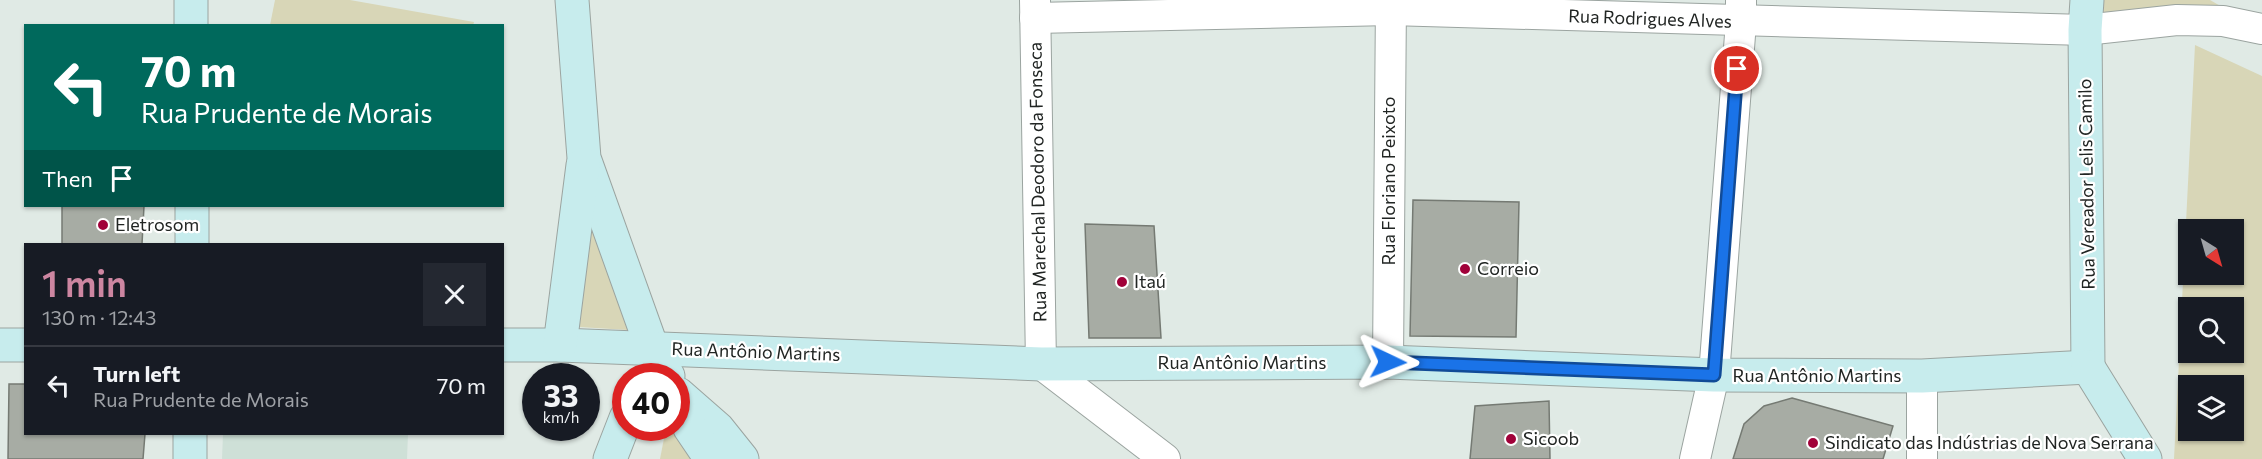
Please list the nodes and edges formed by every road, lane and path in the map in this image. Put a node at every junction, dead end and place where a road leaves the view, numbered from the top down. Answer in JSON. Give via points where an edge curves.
{"nodes":[{"id":1,"x":191,"y":0,"type":"edge"},
{"id":2,"x":572,"y":0,"type":"edge"},
{"id":3,"x":2218,"y":0,"type":"edge"},
{"id":4,"x":1391,"y":5,"type":"edge"},
{"id":5,"x":1035,"y":9,"type":"edge"},
{"id":6,"x":1741,"y":11,"type":"edge"},
{"id":7,"x":2086,"y":15,"type":"edge"},
{"id":8,"x":191,"y":24,"type":"edge"},
{"id":9,"x":2262,"y":28,"type":"edge"},
{"id":10,"x":584,"y":158,"type":"junction"},
{"id":11,"x":192,"y":207,"type":"edge"},
{"id":12,"x":192,"y":243,"type":"edge"},
{"id":13,"x":0,"y":345,"type":"edge"},
{"id":14,"x":24,"y":345,"type":"edge"},
{"id":15,"x":504,"y":345,"type":"edge"},
{"id":16,"x":560,"y":345,"type":"junction"},
{"id":17,"x":647,"y":362,"type":"edge"},
{"id":18,"x":1388,"y":362,"type":"junction"},
{"id":19,"x":1041,"y":364,"type":"junction"},
{"id":20,"x":2088,"y":367,"type":"junction"},
{"id":21,"x":1714,"y":375,"type":"junction"},
{"id":22,"x":1922,"y":376,"type":"junction"},
{"id":23,"x":690,"y":402,"type":"edge"},
{"id":24,"x":690,"y":428,"type":"edge"},
{"id":25,"x":190,"y":435,"type":"edge"},
{"id":26,"x":617,"y":441,"type":"edge"},
{"id":27,"x":190,"y":459,"type":"edge"},
{"id":28,"x":610,"y":459,"type":"edge"},
{"id":29,"x":711,"y":459,"type":"edge"},
{"id":30,"x":742,"y":459,"type":"edge"},
{"id":31,"x":1166,"y":459,"type":"edge"},
{"id":32,"x":1695,"y":459,"type":"edge"},
{"id":33,"x":1922,"y":459,"type":"edge"},
{"id":34,"x":2145,"y":459,"type":"edge"}],
"edges":[{"from":1,"to":8,"type":"street"},
{"from":2,"to":10,"type":"street"},
{"from":3,"to":9,"type":"street"},
{"from":4,"to":5,"type":"street","name":"Rua Rodrigues Alves"},
{"from":4,"to":6,"type":"street","name":"Rua Rodrigues Alves"},
{"from":4,"to":18,"type":"street","name":"Rua Floriano Peixoto"},
{"from":5,"to":19,"type":"street","name":"Rua Marechal Deodoro da Fonseca"},
{"from":6,"to":7,"type":"street","name":"Rua Rodrigues Alves"},
{"from":6,"to":21,"type":"street"},
{"from":7,"to":9,"type":"street","name":"Rua Rodrigues Alves","via":[[2223,21]]},
{"from":7,"to":20,"type":"street","name":"Rua Vereador Lelis Camilo"},
{"from":10,"to":16,"type":"street"},
{"from":10,"to":17,"type":"street"},
{"from":11,"to":12,"type":"street"},
{"from":13,"to":14,"type":"street"},
{"from":15,"to":16,"type":"street","name":"Rua Antônio Martins"},
{"from":16,"to":17,"type":"street","name":"Rua Antônio Martins"},
{"from":17,"to":19,"type":"street","name":"Rua Antônio Martins"},
{"from":18,"to":19,"type":"street","name":"Rua Antônio Martins"},
{"from":18,"to":21,"type":"street","name":"Rua Antônio Martins"},
{"from":19,"to":31,"type":"street"},
{"from":20,"to":22,"type":"street","name":"Rua Antônio Martins"},
{"from":20,"to":34,"type":"street"},
{"from":21,"to":22,"type":"street","name":"Rua Antônio Martins"},
{"from":21,"to":32,"type":"street"},
{"from":22,"to":33,"type":"street"},
{"from":23,"to":30,"type":"street"},
{"from":24,"to":29,"type":"street"},
{"from":25,"to":27,"type":"street"},
{"from":26,"to":28,"type":"street"}]}
